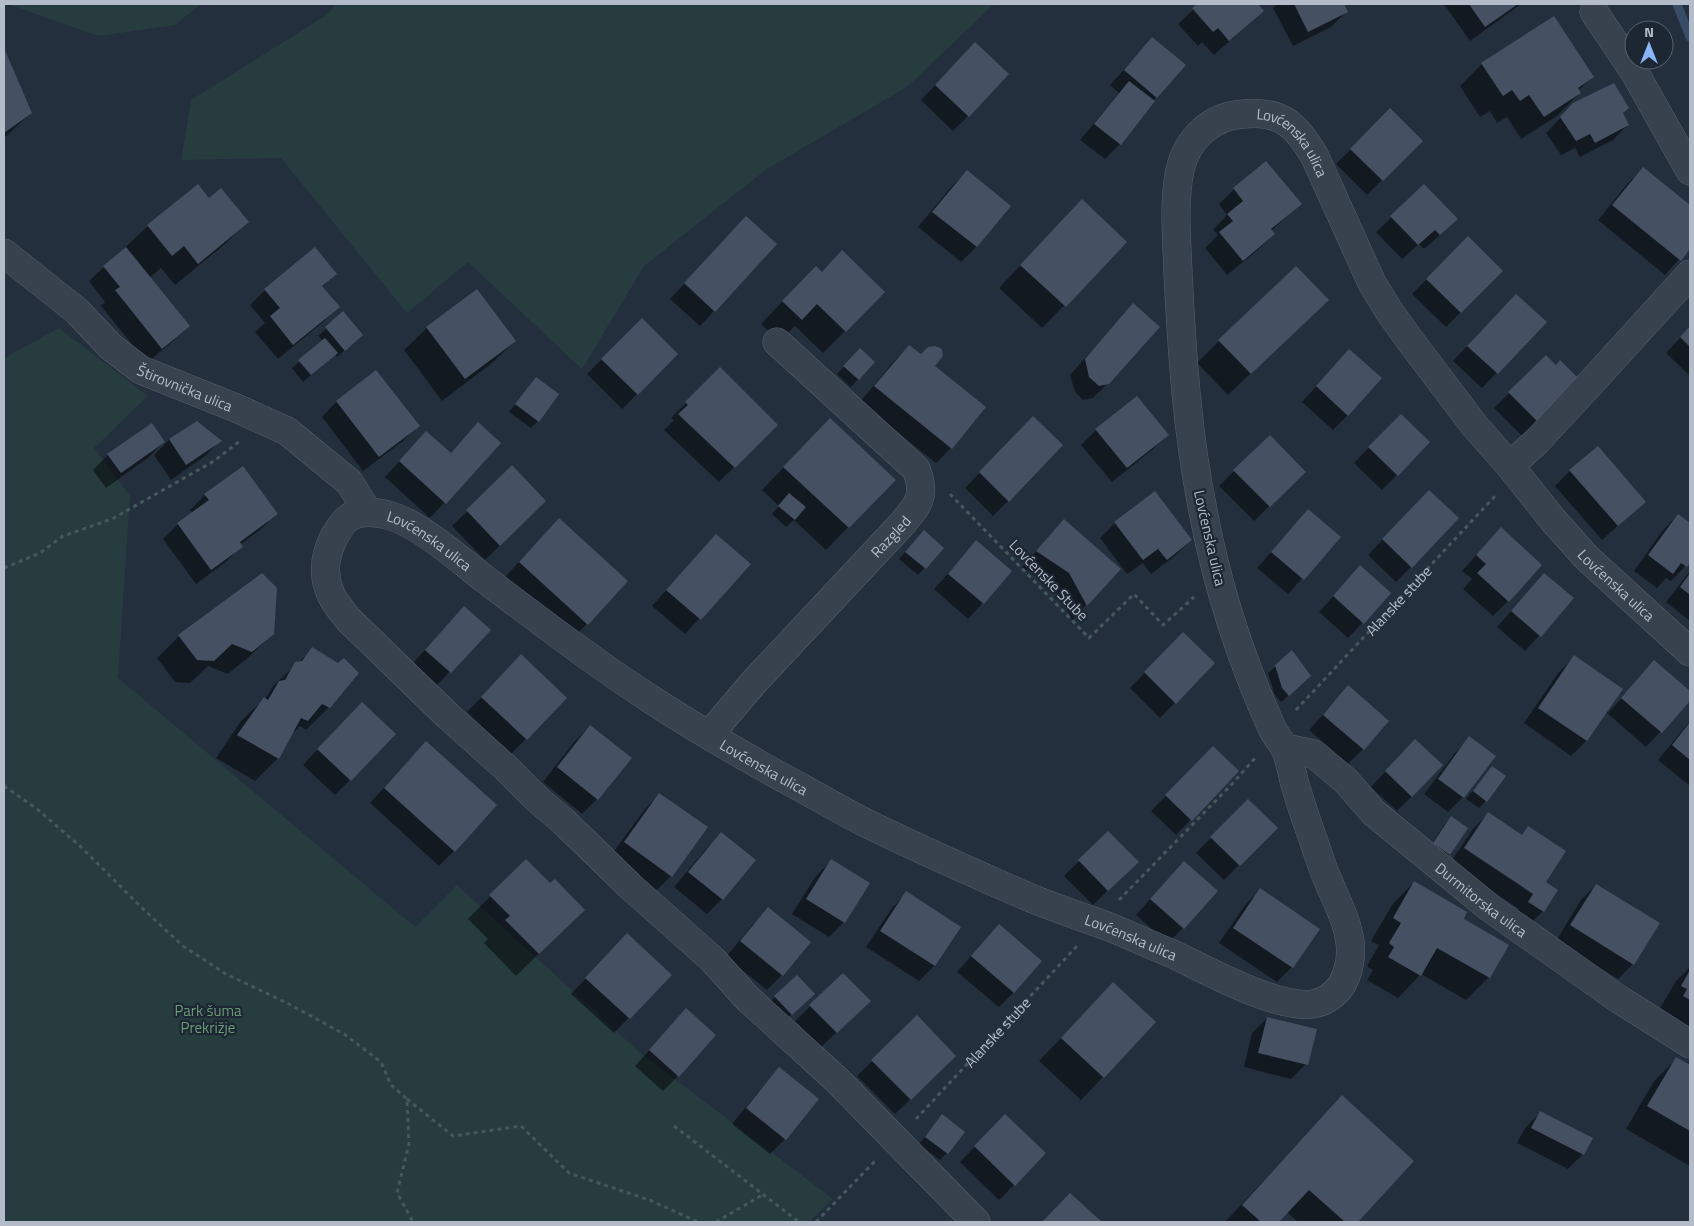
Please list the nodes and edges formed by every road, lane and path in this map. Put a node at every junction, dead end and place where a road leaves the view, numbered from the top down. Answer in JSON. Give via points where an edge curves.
{"nodes":[{"id":1,"x":1594,"y":12,"type":"dead end"},
{"id":2,"x":1690,"y":171,"type":"edge"},
{"id":3,"x":4,"y":253,"type":"edge"},
{"id":4,"x":1690,"y":274,"type":"edge"},
{"id":5,"x":777,"y":342,"type":"dead end"},
{"id":6,"x":266,"y":422,"type":"junction"},
{"id":7,"x":1510,"y":466,"type":"junction"},
{"id":8,"x":922,"y":491,"type":"junction"},
{"id":9,"x":1499,"y":492,"type":"dead end"},
{"id":10,"x":368,"y":512,"type":"junction"},
{"id":11,"x":4,"y":568,"type":"edge"},
{"id":12,"x":1218,"y":575,"type":"junction"},
{"id":13,"x":1690,"y":652,"type":"edge"},
{"id":14,"x":1295,"y":712,"type":"dead end"},
{"id":15,"x":709,"y":735,"type":"junction"},
{"id":16,"x":1285,"y":748,"type":"junction"},
{"id":17,"x":1258,"y":755,"type":"dead end"},
{"id":18,"x":4,"y":786,"type":"edge"},
{"id":19,"x":1113,"y":907,"type":"dead end"},
{"id":20,"x":1082,"y":940,"type":"dead end"},
{"id":21,"x":1690,"y":1044,"type":"edge"},
{"id":22,"x":408,"y":1099,"type":"junction"},
{"id":23,"x":911,"y":1124,"type":"dead end"},
{"id":24,"x":674,"y":1126,"type":"dead end"},
{"id":25,"x":881,"y":1154,"type":"dead end"},
{"id":26,"x":764,"y":1194,"type":"junction"},
{"id":27,"x":413,"y":1222,"type":"edge"},
{"id":28,"x":698,"y":1222,"type":"edge"},
{"id":29,"x":716,"y":1222,"type":"edge"},
{"id":30,"x":799,"y":1222,"type":"edge"},
{"id":31,"x":816,"y":1222,"type":"edge"},
{"id":32,"x":976,"y":1222,"type":"edge"}],
"edges":[{"from":1,"to":2,"type":"street","via":[[1635,73]]},
{"from":3,"to":6,"type":"street","name":"Štirovnička ulica","via":[[77,311],[111,347],[141,370]]},
{"from":4,"to":7,"type":"street","via":[[1564,413]]},
{"from":5,"to":8,"type":"street","via":[[916,469]]},
{"from":6,"to":10,"type":"street","name":"Štirovnička ulica","via":[[287,431],[349,482]]},
{"from":6,"to":11,"type":"path","via":[[214,461],[112,519],[63,536],[40,553]]},
{"from":7,"to":12,"type":"street","name":"Lovćenska ulica","via":[[1474,425],[1388,311],[1315,157],[1294,126],[1268,114],[1242,114],[1219,119],[1204,128],[1186,154],[1180,170],[1177,217],[1188,420],[1203,513]]},
{"from":7,"to":13,"type":"street","name":"Lovćenska ulica","via":[[1587,558]]},
{"from":8,"to":12,"type":"path","name":"Lovćenske Stube","via":[[950,494],[1089,638],[1134,594],[1163,624]]},
{"from":8,"to":15,"type":"street","name":"Razgled","via":[[917,507]]},
{"from":9,"to":14,"type":"path","name":"Alanske stube"},
{"from":10,"to":15,"type":"street","name":"Lovćenska ulica","via":[[391,516],[411,525],[598,662]]},
{"from":10,"to":32,"type":"street","name":"Lovćenska ulica","via":[[348,517],[330,545],[325,561],[328,589],[349,620],[837,1080]]},
{"from":12,"to":16,"type":"street","name":"Lovćenska ulica","via":[[1256,690],[1275,736]]},
{"from":15,"to":16,"type":"street","name":"Lovćenska ulica","via":[[858,819],[1033,899],[1172,954],[1230,982],[1295,1004],[1315,1004],[1327,1000],[1344,981],[1351,947],[1299,799]]},
{"from":16,"to":21,"type":"street","name":"Durmitorska ulica","via":[[1314,754],[1346,781],[1374,813],[1490,908],[1610,993]]},
{"from":17,"to":19,"type":"path"},
{"from":18,"to":22,"type":"path","via":[[81,847],[183,946],[226,974],[344,1034],[381,1062],[391,1085]]},
{"from":20,"to":23,"type":"path","name":"Alanske stube"},
{"from":22,"to":27,"type":"path","via":[[408,1144],[397,1193]]},
{"from":22,"to":28,"type":"path","via":[[452,1136],[521,1126],[569,1173],[652,1201]]},
{"from":24,"to":26,"type":"path"},
{"from":25,"to":31,"type":"path"},
{"from":26,"to":29,"type":"path"},
{"from":26,"to":30,"type":"path"}]}
